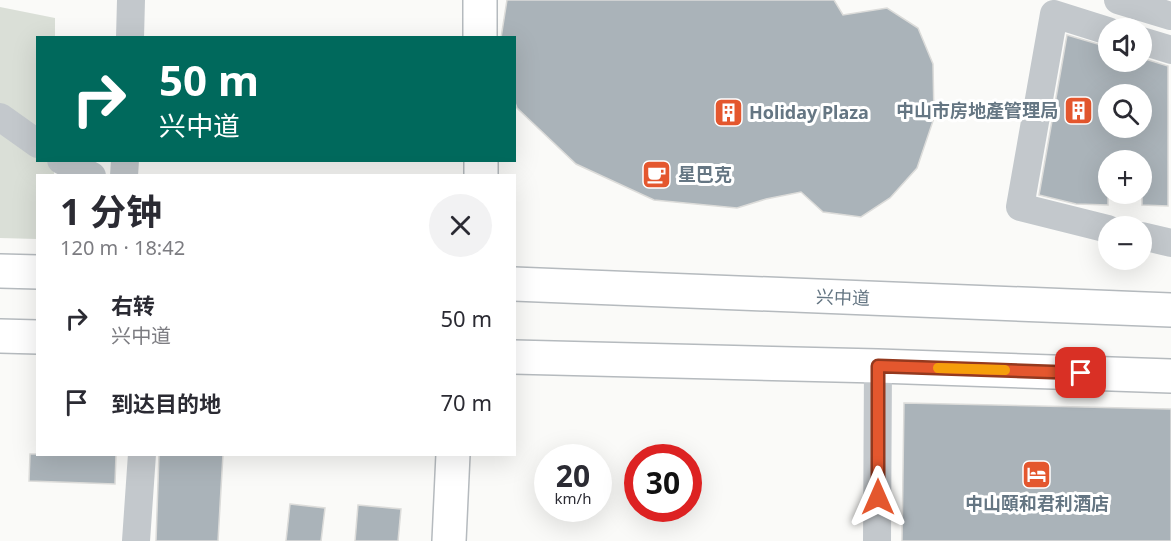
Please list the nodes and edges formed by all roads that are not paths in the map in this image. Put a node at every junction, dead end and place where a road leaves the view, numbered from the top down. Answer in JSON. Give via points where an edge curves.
{"nodes":[{"id":1,"x":131,"y":0,"type":"edge"},
{"id":2,"x":465,"y":0,"type":"edge"},
{"id":3,"x":480,"y":0,"type":"edge"},
{"id":4,"x":1118,"y":0,"type":"edge"},
{"id":5,"x":1171,"y":16,"type":"edge"},
{"id":6,"x":1098,"y":28,"type":"edge"},
{"id":7,"x":130,"y":36,"type":"edge"},
{"id":8,"x":465,"y":36,"type":"edge"},
{"id":9,"x":480,"y":36,"type":"edge"},
{"id":10,"x":1152,"y":44,"type":"edge"},
{"id":11,"x":1171,"y":50,"type":"edge"},
{"id":12,"x":0,"y":117,"type":"edge"},
{"id":13,"x":36,"y":143,"type":"edge"},
{"id":14,"x":65,"y":162,"type":"edge"},
{"id":15,"x":88,"y":174,"type":"edge"},
{"id":16,"x":1098,"y":226,"type":"edge"},
{"id":17,"x":1152,"y":238,"type":"edge"},
{"id":18,"x":1171,"y":243,"type":"edge"},
{"id":19,"x":0,"y":272,"type":"edge"},
{"id":20,"x":36,"y":272,"type":"edge"},
{"id":21,"x":516,"y":284,"type":"edge"},
{"id":22,"x":1171,"y":310,"type":"edge"},
{"id":23,"x":0,"y":336,"type":"edge"},
{"id":24,"x":36,"y":337,"type":"edge"},
{"id":25,"x":516,"y":357,"type":"edge"},
{"id":26,"x":878,"y":366,"type":"junction"},
{"id":27,"x":1171,"y":376,"type":"edge"},
{"id":28,"x":142,"y":456,"type":"edge"},
{"id":29,"x":453,"y":456,"type":"edge"},
{"id":30,"x":474,"y":456,"type":"edge"},
{"id":31,"x":136,"y":541,"type":"edge"},
{"id":32,"x":449,"y":541,"type":"edge"},
{"id":33,"x":469,"y":541,"type":"edge"},
{"id":34,"x":877,"y":541,"type":"edge"}],
"edges":[{"from":1,"to":7,"type":"street"},
{"from":2,"to":8,"type":"main road"},
{"from":3,"to":9,"type":"main road"},
{"from":4,"to":5,"type":"street"},
{"from":6,"to":16,"type":"street","via":[[1054,14],[1020,207]]},
{"from":10,"to":11,"type":"street"},
{"from":12,"to":13,"type":"street"},
{"from":14,"to":15,"type":"street"},
{"from":17,"to":18,"type":"street"},
{"from":19,"to":20,"type":"main road"},
{"from":21,"to":22,"type":"main road","name":"兴中道"},
{"from":23,"to":24,"type":"main road"},
{"from":25,"to":26,"type":"main road"},
{"from":26,"to":27,"type":"main road"},
{"from":26,"to":34,"type":"street"},
{"from":28,"to":31,"type":"street"},
{"from":29,"to":32,"type":"main road"},
{"from":30,"to":33,"type":"main road"}]}
